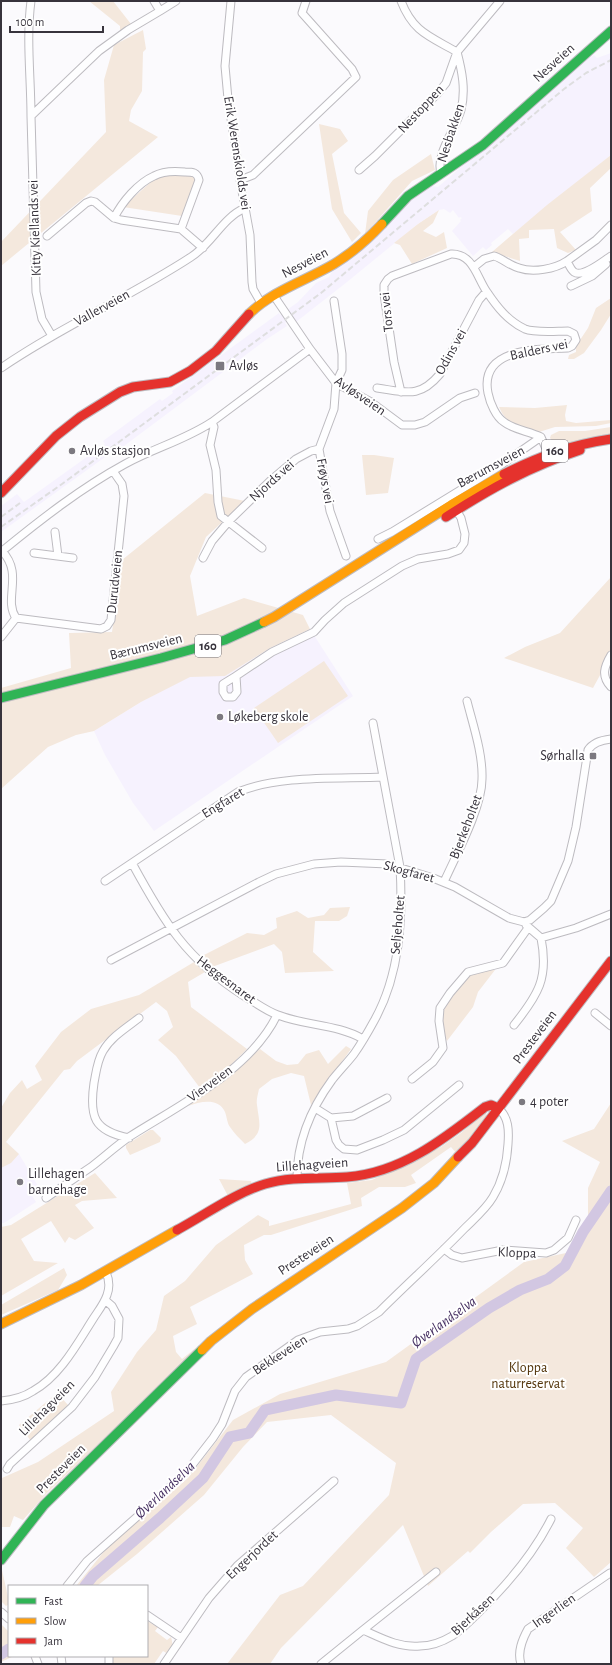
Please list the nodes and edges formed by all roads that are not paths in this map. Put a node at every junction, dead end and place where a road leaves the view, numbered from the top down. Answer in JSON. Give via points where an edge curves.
{"nodes":[{"id":1,"x":31,"y":1,"type":"edge"},
{"id":2,"x":154,"y":1,"type":"edge"},
{"id":3,"x":176,"y":1,"type":"edge"},
{"id":4,"x":231,"y":1,"type":"edge"},
{"id":5,"x":306,"y":1,"type":"edge"},
{"id":6,"x":401,"y":1,"type":"edge"},
{"id":7,"x":500,"y":1,"type":"edge"},
{"id":8,"x":160,"y":11,"type":"junction"},
{"id":9,"x":611,"y":32,"type":"edge"},
{"id":10,"x":457,"y":52,"type":"junction"},
{"id":11,"x":31,"y":116,"type":"junction"},
{"id":12,"x":360,"y":170,"type":"dead end"},
{"id":13,"x":441,"y":173,"type":"junction"},
{"id":14,"x":240,"y":180,"type":"junction"},
{"id":15,"x":245,"y":208,"type":"junction"},
{"id":16,"x":114,"y":218,"type":"junction"},
{"id":17,"x":611,"y":225,"type":"edge"},
{"id":18,"x":181,"y":229,"type":"junction"},
{"id":19,"x":46,"y":236,"type":"dead end"},
{"id":20,"x":203,"y":248,"type":"junction"},
{"id":21,"x":609,"y":258,"type":"edge"},
{"id":22,"x":567,"y":261,"type":"junction"},
{"id":23,"x":474,"y":267,"type":"junction"},
{"id":24,"x":571,"y":286,"type":"dead end"},
{"id":25,"x":486,"y":292,"type":"junction"},
{"id":26,"x":274,"y":296,"type":"junction"},
{"id":27,"x":334,"y":301,"type":"dead end"},
{"id":28,"x":261,"y":303,"type":"junction"},
{"id":29,"x":52,"y":336,"type":"junction"},
{"id":30,"x":310,"y":349,"type":"junction"},
{"id":31,"x":1,"y":368,"type":"edge"},
{"id":32,"x":336,"y":383,"type":"junction"},
{"id":33,"x":377,"y":388,"type":"dead end"},
{"id":34,"x":401,"y":392,"type":"junction"},
{"id":35,"x":475,"y":393,"type":"dead end"},
{"id":36,"x":212,"y":422,"type":"junction"},
{"id":37,"x":541,"y":437,"type":"junction"},
{"id":38,"x":611,"y":439,"type":"edge"},
{"id":39,"x":319,"y":449,"type":"junction"},
{"id":40,"x":549,"y":457,"type":"junction"},
{"id":41,"x":113,"y":471,"type":"junction"},
{"id":42,"x":1,"y":493,"type":"edge"},
{"id":43,"x":454,"y":507,"type":"junction"},
{"id":44,"x":229,"y":521,"type":"junction"},
{"id":45,"x":55,"y":532,"type":"dead end"},
{"id":46,"x":378,"y":539,"type":"dead end"},
{"id":47,"x":262,"y":548,"type":"dead end"},
{"id":48,"x":2,"y":551,"type":"edge"},
{"id":49,"x":34,"y":553,"type":"dead end"},
{"id":50,"x":58,"y":556,"type":"junction"},
{"id":51,"x":346,"y":556,"type":"dead end"},
{"id":52,"x":73,"y":558,"type":"dead end"},
{"id":53,"x":203,"y":558,"type":"dead end"},
{"id":54,"x":16,"y":618,"type":"junction"},
{"id":55,"x":1,"y":638,"type":"edge"},
{"id":56,"x":611,"y":655,"type":"edge"},
{"id":57,"x":236,"y":676,"type":"dead end"},
{"id":58,"x":611,"y":687,"type":"edge"},
{"id":59,"x":1,"y":698,"type":"edge"},
{"id":60,"x":467,"y":701,"type":"dead end"},
{"id":61,"x":372,"y":723,"type":"dead end"},
{"id":62,"x":611,"y":739,"type":"edge"},
{"id":63,"x":383,"y":777,"type":"junction"},
{"id":64,"x":132,"y":863,"type":"junction"},
{"id":65,"x":400,"y":867,"type":"junction"},
{"id":66,"x":105,"y":881,"type":"dead end"},
{"id":67,"x":444,"y":882,"type":"junction"},
{"id":68,"x":611,"y":914,"type":"edge"},
{"id":69,"x":526,"y":925,"type":"junction"},
{"id":70,"x":171,"y":930,"type":"junction"},
{"id":71,"x":541,"y":938,"type":"junction"},
{"id":72,"x":111,"y":960,"type":"dead end"},
{"id":73,"x":611,"y":961,"type":"edge"},
{"id":74,"x":594,"y":1013,"type":"dead end"},
{"id":75,"x":277,"y":1015,"type":"junction"},
{"id":76,"x":138,"y":1018,"type":"dead end"},
{"id":77,"x":514,"y":1025,"type":"dead end"},
{"id":78,"x":611,"y":1026,"type":"edge"},
{"id":79,"x":363,"y":1039,"type":"junction"},
{"id":80,"x":412,"y":1079,"type":"dead end"},
{"id":81,"x":459,"y":1084,"type":"dead end"},
{"id":82,"x":387,"y":1098,"type":"dead end"},
{"id":83,"x":315,"y":1108,"type":"junction"},
{"id":84,"x":498,"y":1108,"type":"junction"},
{"id":85,"x":331,"y":1118,"type":"junction"},
{"id":86,"x":129,"y":1138,"type":"junction"},
{"id":87,"x":297,"y":1178,"type":"junction"},
{"id":88,"x":46,"y":1198,"type":"dead end"},
{"id":89,"x":576,"y":1220,"type":"dead end"},
{"id":90,"x":444,"y":1249,"type":"junction"},
{"id":91,"x":102,"y":1274,"type":"junction"},
{"id":92,"x":105,"y":1300,"type":"junction"},
{"id":93,"x":1,"y":1324,"type":"edge"},
{"id":94,"x":1,"y":1401,"type":"edge"},
{"id":95,"x":7,"y":1469,"type":"dead end"},
{"id":96,"x":334,"y":1481,"type":"dead end"},
{"id":97,"x":551,"y":1519,"type":"dead end"},
{"id":98,"x":1,"y":1560,"type":"edge"},
{"id":99,"x":436,"y":1572,"type":"dead end"},
{"id":100,"x":610,"y":1573,"type":"dead end"},
{"id":101,"x":68,"y":1585,"type":"edge"},
{"id":102,"x":148,"y":1617,"type":"edge"},
{"id":103,"x":363,"y":1630,"type":"junction"},
{"id":104,"x":181,"y":1638,"type":"junction"},
{"id":105,"x":164,"y":1664,"type":"edge"},
{"id":106,"x":321,"y":1664,"type":"edge"},
{"id":107,"x":521,"y":1664,"type":"edge"}],
"edges":[{"from":1,"to":11,"type":"street","name":"Kitty Kiellands vei"},
{"from":2,"to":8,"type":"street"},
{"from":3,"to":8,"type":"street"},
{"from":4,"to":14,"type":"street","name":"Erik Werenskiolds vei","via":[[225,66]]},
{"from":5,"to":14,"type":"street","via":[[302,13],[352,69],[356,77],[253,175]]},
{"from":6,"to":10,"type":"street","via":[[414,25]]},
{"from":7,"to":10,"type":"street","name":"Nestoppen"},
{"from":8,"to":11,"type":"street","via":[[99,51]]},
{"from":9,"to":13,"type":"main road","name":"Nesveien","via":[[483,145]]},
{"from":10,"to":12,"type":"street","name":"Nestoppen","via":[[446,83],[438,93]]},
{"from":10,"to":13,"type":"street","name":"Nesbakken","via":[[462,76],[463,101],[439,162]]},
{"from":11,"to":29,"type":"street","name":"Kitty Kiellands vei","via":[[36,292],[42,319]]},
{"from":13,"to":26,"type":"main road","name":"Nesveien","via":[[400,203],[370,237],[351,253]]},
{"from":14,"to":15,"type":"street","name":"Erik Werenskiolds vei"},
{"from":15,"to":20,"type":"street","name":"Vallerveien","via":[[231,216]]},
{"from":15,"to":28,"type":"street","name":"Erik Werenskiolds vei","via":[[250,235],[253,290]]},
{"from":16,"to":18,"type":"street"},
{"from":16,"to":18,"type":"street","via":[[127,198],[154,176],[164,173],[196,173],[199,180]]},
{"from":16,"to":19,"type":"street","via":[[91,201]]},
{"from":17,"to":22,"type":"street","via":[[596,240]]},
{"from":18,"to":20,"type":"street"},
{"from":20,"to":29,"type":"street","name":"Vallerveien","via":[[137,289]]},
{"from":21,"to":22,"type":"street","via":[[580,274],[574,272]]},
{"from":21,"to":24,"type":"street","via":[[592,276]]},
{"from":22,"to":23,"type":"street","via":[[556,267],[532,270],[520,269],[494,256],[484,259]]},
{"from":23,"to":25,"type":"street","name":"Balders vei"},
{"from":23,"to":34,"type":"street","name":"Tors vei","via":[[462,256],[451,254],[392,276],[386,281],[386,314]]},
{"from":25,"to":34,"type":"street","name":"Odins vei","via":[[479,300],[440,374],[432,383],[411,393]]},
{"from":25,"to":37,"type":"street","name":"Balders vei","via":[[508,319],[526,329],[568,331],[574,334],[576,340],[568,348],[532,350],[505,357],[496,362],[486,380],[489,398],[502,421]]},
{"from":26,"to":28,"type":"main road","name":"Nesveien"},
{"from":26,"to":30,"type":"street","name":"Avløsveien"},
{"from":27,"to":32,"type":"street","via":[[342,354],[342,370]]},
{"from":28,"to":42,"type":"main road","name":"Nesveien","via":[[216,351],[190,371],[170,382],[133,387],[120,392],[80,417],[56,436]]},
{"from":29,"to":31,"type":"street","name":"Vallerveien"},
{"from":30,"to":32,"type":"street","name":"Avløsveien"},
{"from":30,"to":36,"type":"street"},
{"from":32,"to":35,"type":"street","name":"Avløsveien","via":[[407,426],[425,422],[455,400]]},
{"from":32,"to":39,"type":"street","name":"Frøys vei","via":[[334,410]]},
{"from":33,"to":34,"type":"street","name":"Odins vei"},
{"from":36,"to":41,"type":"street"},
{"from":36,"to":44,"type":"street","via":[[214,427],[210,445],[216,470],[220,514]]},
{"from":37,"to":40,"type":"street"},
{"from":37,"to":46,"type":"street","name":"Bærumsveien","via":[[498,467]]},
{"from":38,"to":40,"type":"main road","name":"Bærumsveien","number":"160"},
{"from":39,"to":44,"type":"street","name":"Njords vei","via":[[296,459]]},
{"from":39,"to":51,"type":"street","name":"Frøys vei","via":[[330,511]]},
{"from":40,"to":43,"type":"main road","name":"Bærumsveien","number":"160","via":[[502,474]]},
{"from":41,"to":48,"type":"street","via":[[97,480]]},
{"from":41,"to":54,"type":"street","name":"Durudveien","via":[[122,484],[124,496],[111,620],[101,629]]},
{"from":43,"to":57,"type":"street","via":[[461,518],[465,534],[464,544],[459,550],[418,559],[402,566],[344,603],[314,632],[272,652]]},
{"from":43,"to":59,"type":"main road","name":"Bærumsveien","number":"160","via":[[402,536],[279,614],[225,640]]},
{"from":44,"to":47,"type":"street"},
{"from":44,"to":53,"type":"street","name":"Njords vei","via":[[212,541]]},
{"from":45,"to":50,"type":"street"},
{"from":48,"to":54,"type":"street","via":[[8,557],[14,579],[12,608]]},
{"from":49,"to":50,"type":"street"},
{"from":50,"to":52,"type":"street"},
{"from":54,"to":55,"type":"street"},
{"from":56,"to":58,"type":"street","via":[[605,665],[604,674],[606,682]]},
{"from":60,"to":67,"type":"street","name":"Bjerkeholtet","via":[[477,741],[482,778],[480,796]]},
{"from":61,"to":63,"type":"street","name":"Seljeholtet"},
{"from":62,"to":69,"type":"street","via":[[590,746],[586,755],[568,861],[551,901]]},
{"from":63,"to":64,"type":"street","name":"Engfaret","via":[[292,781],[252,786],[238,792],[172,834]]},
{"from":63,"to":65,"type":"street","name":"Seljeholtet"},
{"from":64,"to":66,"type":"street","name":"Engfaret"},
{"from":64,"to":70,"type":"street","name":"Heggesnaret"},
{"from":65,"to":67,"type":"street","name":"Skogfaret"},
{"from":65,"to":70,"type":"street","name":"Skogfaret","via":[[388,864],[329,863],[287,871],[259,882]]},
{"from":65,"to":79,"type":"street","name":"Seljeholtet","via":[[400,921],[394,972],[380,1009]]},
{"from":67,"to":69,"type":"street","name":"Skogfaret","via":[[472,895],[502,915]]},
{"from":68,"to":71,"type":"street"},
{"from":69,"to":71,"type":"street"},
{"from":69,"to":80,"type":"street","via":[[503,963],[468,972],[450,993],[440,1008],[438,1021],[443,1048],[433,1062]]},
{"from":70,"to":72,"type":"street","name":"Skogfaret"},
{"from":70,"to":75,"type":"street","name":"Heggesnaret","via":[[184,947],[210,972]]},
{"from":71,"to":77,"type":"street","via":[[541,983],[530,1004]]},
{"from":73,"to":84,"type":"main road","name":"Presteveien"},
{"from":74,"to":78,"type":"street"},
{"from":75,"to":79,"type":"street","name":"Heggesnaret","via":[[342,1029]]},
{"from":75,"to":86,"type":"street","name":"Vierveien","via":[[266,1035],[233,1068],[198,1094]]},
{"from":76,"to":86,"type":"street","via":[[102,1052],[95,1075],[91,1105],[97,1123],[112,1134]]},
{"from":79,"to":83,"type":"street","name":"Seljeholtet"},
{"from":81,"to":85,"type":"street","via":[[404,1130],[357,1150],[344,1149],[339,1145]]},
{"from":82,"to":85,"type":"street","via":[[353,1116]]},
{"from":83,"to":85,"type":"street"},
{"from":83,"to":87,"type":"street","name":"Seljeholtet","via":[[299,1145]]},
{"from":84,"to":87,"type":"main road","name":"Lillehagveien","via":[[491,1105],[484,1107],[453,1132],[392,1167],[360,1176]]},
{"from":84,"to":90,"type":"street","name":"Bekkeveien","via":[[503,1112],[509,1135],[499,1186],[487,1205]]},
{"from":84,"to":98,"type":"main road","name":"Presteveien","via":[[459,1158],[418,1196],[279,1289],[210,1341],[36,1514]]},
{"from":86,"to":88,"type":"street","name":"Vierveien"},
{"from":87,"to":91,"type":"main road","name":"Lillehagveien","via":[[252,1188]]},
{"from":89,"to":90,"type":"street","name":"Kloppa","via":[[568,1238],[554,1250],[546,1253],[503,1250],[462,1258]]},
{"from":90,"to":101,"type":"street","name":"Bekkeveien","via":[[367,1321],[348,1329],[320,1332],[298,1340],[246,1377],[235,1391],[222,1424],[189,1469],[87,1561]]},
{"from":91,"to":92,"type":"street","name":"Lillehagveien","via":[[109,1286]]},
{"from":91,"to":93,"type":"main road"},
{"from":92,"to":94,"type":"street","name":"Lillehagveien","via":[[81,1339],[52,1376],[33,1391]]},
{"from":92,"to":95,"type":"street","name":"Lillehagveien","via":[[117,1313],[120,1329],[107,1357],[72,1407]]},
{"from":96,"to":104,"type":"street","name":"Engerjordet","via":[[237,1566],[209,1598]]},
{"from":97,"to":103,"type":"street","name":"Bjerkåsen","via":[[528,1557],[504,1586],[452,1636],[431,1645],[403,1646]]},
{"from":99,"to":103,"type":"street"},
{"from":100,"to":107,"type":"street","name":"Ingerlien","via":[[528,1629],[519,1652]]},
{"from":102,"to":104,"type":"street"},
{"from":103,"to":106,"type":"street"},
{"from":104,"to":105,"type":"street","name":"Engerjordet"}]}
